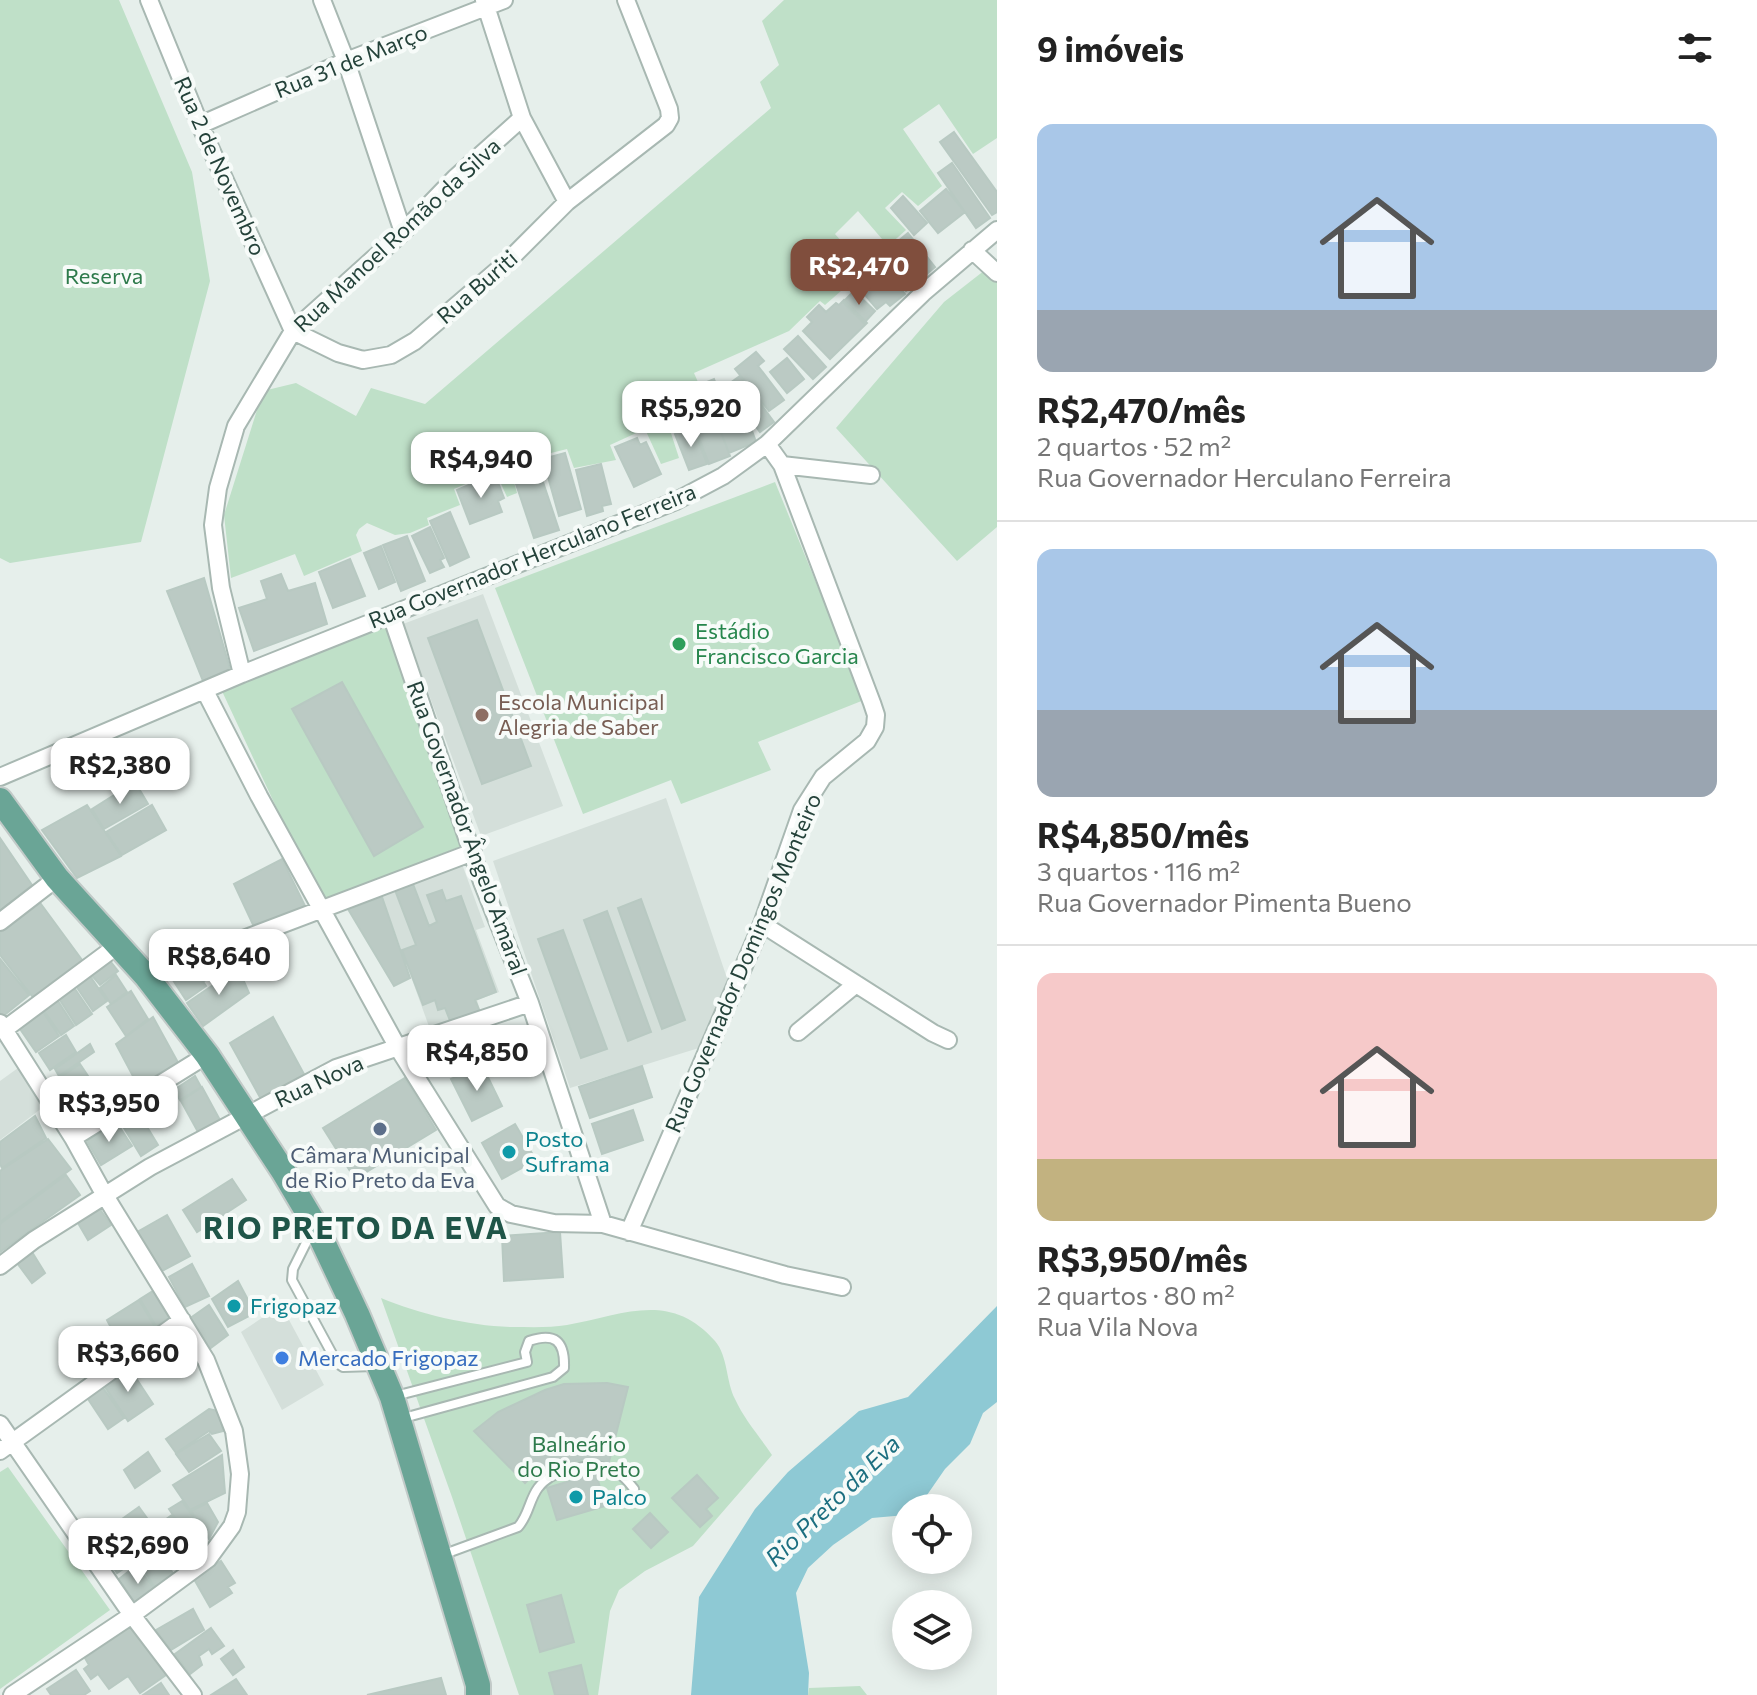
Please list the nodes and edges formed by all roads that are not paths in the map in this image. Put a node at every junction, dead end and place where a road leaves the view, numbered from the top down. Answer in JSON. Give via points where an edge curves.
{"nodes":[{"id":1,"x":149,"y":0,"type":"edge"},
{"id":2,"x":322,"y":0,"type":"edge"},
{"id":3,"x":504,"y":0,"type":"edge"},
{"id":4,"x":626,"y":0,"type":"edge"},
{"id":5,"x":485,"y":3,"type":"edge"},
{"id":6,"x":346,"y":61,"type":"junction"},
{"id":7,"x":522,"y":118,"type":"junction"},
{"id":8,"x":200,"y":125,"type":"junction"},
{"id":9,"x":567,"y":202,"type":"junction"},
{"id":10,"x":997,"y":230,"type":"edge"},
{"id":11,"x":403,"y":232,"type":"junction"},
{"id":12,"x":972,"y":250,"type":"junction"},
{"id":13,"x":997,"y":273,"type":"edge"},
{"id":14,"x":293,"y":331,"type":"junction"},
{"id":15,"x":767,"y":444,"type":"junction"},
{"id":16,"x":782,"y":465,"type":"junction"},
{"id":17,"x":871,"y":475,"type":"dead end"},
{"id":18,"x":391,"y":615,"type":"junction"},
{"id":19,"x":242,"y":674,"type":"junction"},
{"id":20,"x":205,"y":691,"type":"junction"},
{"id":21,"x":0,"y":777,"type":"edge"},
{"id":22,"x":0,"y":800,"type":"edge"},
{"id":23,"x":473,"y":852,"type":"junction"},
{"id":24,"x":57,"y":878,"type":"junction"},
{"id":25,"x":321,"y":909,"type":"junction"},
{"id":26,"x":0,"y":922,"type":"edge"},
{"id":27,"x":762,"y":924,"type":"junction"},
{"id":28,"x":118,"y":945,"type":"junction"},
{"id":29,"x":146,"y":976,"type":"junction"},
{"id":30,"x":856,"y":984,"type":"junction"},
{"id":31,"x":530,"y":1003,"type":"junction"},
{"id":32,"x":3,"y":1026,"type":"edge"},
{"id":33,"x":798,"y":1032,"type":"dead end"},
{"id":34,"x":948,"y":1040,"type":"dead end"},
{"id":35,"x":398,"y":1048,"type":"junction"},
{"id":36,"x":207,"y":1055,"type":"junction"},
{"id":37,"x":246,"y":1117,"type":"junction"},
{"id":38,"x":73,"y":1138,"type":"junction"},
{"id":39,"x":104,"y":1194,"type":"junction"},
{"id":40,"x":603,"y":1224,"type":"junction"},
{"id":41,"x":315,"y":1225,"type":"junction"},
{"id":42,"x":629,"y":1232,"type":"junction"},
{"id":43,"x":0,"y":1266,"type":"edge"},
{"id":44,"x":842,"y":1287,"type":"dead end"},
{"id":45,"x":182,"y":1320,"type":"junction"},
{"id":46,"x":379,"y":1366,"type":"junction"},
{"id":47,"x":395,"y":1408,"type":"junction"},
{"id":48,"x":0,"y":1424,"type":"edge"},
{"id":49,"x":6,"y":1446,"type":"edge"},
{"id":50,"x":634,"y":1489,"type":"dead end"},
{"id":51,"x":441,"y":1555,"type":"junction"},
{"id":52,"x":132,"y":1615,"type":"junction"},
{"id":53,"x":480,"y":1692,"type":"edge"},
{"id":54,"x":12,"y":1695,"type":"edge"},
{"id":55,"x":193,"y":1695,"type":"edge"}],
"edges":[{"from":1,"to":8,"type":"street","name":"Rua 2 de Novembro"},
{"from":2,"to":6,"type":"street"},
{"from":3,"to":5,"type":"street","name":"Rua 31 de Março"},
{"from":4,"to":9,"type":"street","name":"Rua Buriti","via":[[670,118]]},
{"from":5,"to":6,"type":"street","name":"Rua 31 de Março"},
{"from":5,"to":7,"type":"street","name":"Rua Manoel Romão da Silva"},
{"from":6,"to":8,"type":"street","name":"Rua 31 de Março"},
{"from":6,"to":11,"type":"street"},
{"from":7,"to":9,"type":"street","name":"Rua Manoel Romão da Silva"},
{"from":7,"to":11,"type":"street","name":"Rua Manoel Romão da Silva"},
{"from":8,"to":14,"type":"street","name":"Rua 2 de Novembro"},
{"from":9,"to":14,"type":"street","name":"Rua Buriti","via":[[495,272],[415,341],[391,355],[363,360]]},
{"from":10,"to":12,"type":"street","name":"Rua Governador Herculano Ferreira"},
{"from":11,"to":14,"type":"street","name":"Rua Manoel Romão da Silva"},
{"from":12,"to":13,"type":"street"},
{"from":12,"to":15,"type":"street","name":"Rua Governador Herculano Ferreira"},
{"from":14,"to":19,"type":"street","name":"Rua Manoel Romão da Silva","via":[[236,426],[218,488],[213,525],[221,588]]},
{"from":15,"to":16,"type":"street","name":"Rua Governador Domingos Monteiro"},
{"from":15,"to":18,"type":"street","name":"Rua Governador Herculano Ferreira","via":[[676,501]]},
{"from":16,"to":17,"type":"street"},
{"from":16,"to":27,"type":"street","name":"Rua Governador Domingos Monteiro","via":[[876,715],[867,741],[823,777],[802,810]]},
{"from":18,"to":19,"type":"street","name":"Rua Governador Herculano Ferreira"},
{"from":18,"to":23,"type":"street","name":"Rua Governador Ângelo Amaral"},
{"from":19,"to":20,"type":"street","name":"Rua Governador Herculano Ferreira"},
{"from":20,"to":21,"type":"street","name":"Rua Governador Herculano Ferreira"},
{"from":20,"to":25,"type":"street"},
{"from":22,"to":24,"type":"main road"},
{"from":23,"to":25,"type":"street"},
{"from":23,"to":31,"type":"street","name":"Rua Governador Ângelo Amaral"},
{"from":24,"to":26,"type":"street"},
{"from":24,"to":28,"type":"main road"},
{"from":25,"to":29,"type":"street"},
{"from":25,"to":35,"type":"street"},
{"from":27,"to":30,"type":"street"},
{"from":27,"to":42,"type":"street","name":"Rua Governador Domingos Monteiro"},
{"from":28,"to":29,"type":"main road"},
{"from":28,"to":32,"type":"street"},
{"from":29,"to":36,"type":"main road"},
{"from":30,"to":33,"type":"street"},
{"from":30,"to":34,"type":"street"},
{"from":31,"to":35,"type":"street","name":"Rua Nova"},
{"from":31,"to":40,"type":"street","name":"Rua Governador Ângelo Amaral"},
{"from":32,"to":38,"type":"street"},
{"from":35,"to":37,"type":"street","name":"Rua Nova","via":[[336,1068]]},
{"from":35,"to":40,"type":"street","via":[[497,1206],[554,1223]]},
{"from":36,"to":37,"type":"main road"},
{"from":36,"to":38,"type":"street"},
{"from":37,"to":39,"type":"street","name":"Rua Nova"},
{"from":37,"to":41,"type":"main road"},
{"from":38,"to":39,"type":"street"},
{"from":39,"to":43,"type":"street","name":"Rua Nova"},
{"from":39,"to":45,"type":"street"},
{"from":40,"to":42,"type":"street"},
{"from":41,"to":46,"type":"main road"},
{"from":41,"to":46,"type":"lane","via":[[293,1269],[294,1288],[337,1363]]},
{"from":42,"to":44,"type":"street"},
{"from":45,"to":49,"type":"street"},
{"from":45,"to":52,"type":"street","via":[[217,1383],[234,1431],[240,1474],[237,1512],[208,1559]]},
{"from":46,"to":47,"type":"main road"},
{"from":47,"to":47,"type":"lane","via":[[553,1377],[564,1368],[565,1352],[557,1340],[543,1336],[529,1341],[527,1362]]},
{"from":47,"to":51,"type":"main road"},
{"from":48,"to":49,"type":"street"},
{"from":49,"to":52,"type":"street"},
{"from":50,"to":51,"type":"lane","via":[[626,1478],[603,1468],[558,1474],[536,1490],[518,1527]]},
{"from":51,"to":53,"type":"main road"},
{"from":52,"to":54,"type":"street"},
{"from":52,"to":55,"type":"street"}]}
